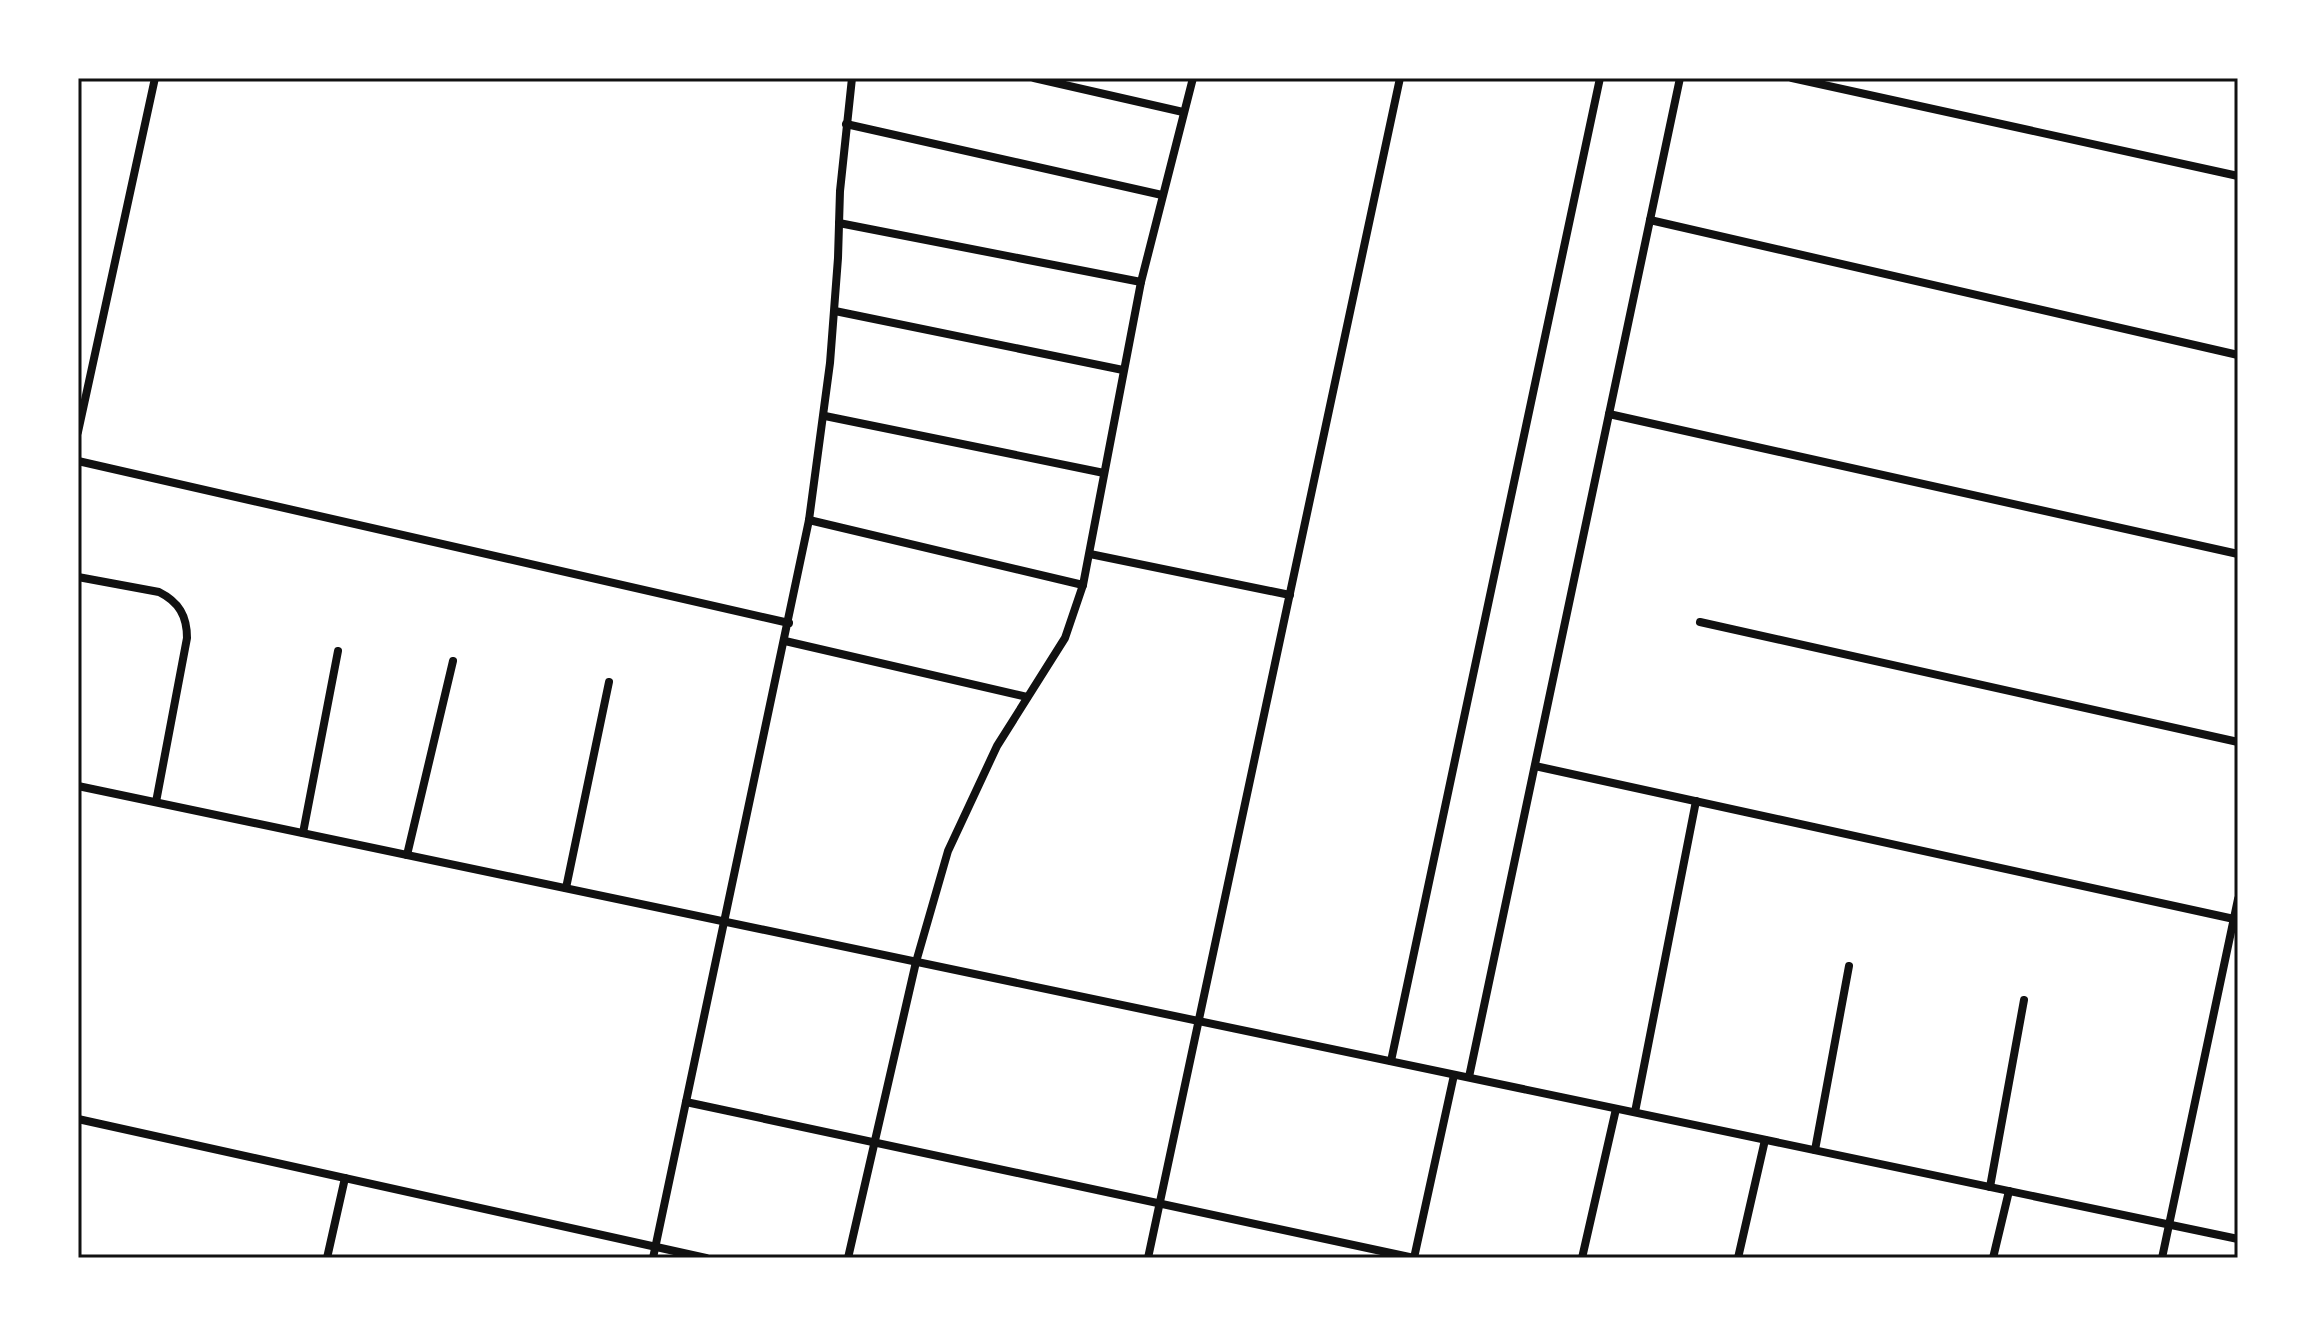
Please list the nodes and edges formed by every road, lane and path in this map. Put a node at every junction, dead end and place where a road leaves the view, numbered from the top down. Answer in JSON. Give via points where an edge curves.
{"nodes":[{"id":1,"x":155,"y":78,"type":"edge"},
{"id":2,"x":852,"y":78,"type":"edge"},
{"id":3,"x":1034,"y":78,"type":"edge"},
{"id":4,"x":1193,"y":78,"type":"edge"},
{"id":5,"x":1400,"y":78,"type":"edge"},
{"id":6,"x":1600,"y":78,"type":"edge"},
{"id":7,"x":1680,"y":78,"type":"edge"},
{"id":8,"x":1792,"y":78,"type":"edge"},
{"id":9,"x":1183,"y":112,"type":"junction"},
{"id":10,"x":846,"y":124,"type":"junction"},
{"id":11,"x":2238,"y":176,"type":"edge"},
{"id":12,"x":1162,"y":195,"type":"junction"},
{"id":13,"x":1650,"y":220,"type":"junction"},
{"id":14,"x":839,"y":223,"type":"junction"},
{"id":15,"x":1141,"y":282,"type":"junction"},
{"id":16,"x":835,"y":311,"type":"junction"},
{"id":17,"x":2238,"y":355,"type":"edge"},
{"id":18,"x":1123,"y":370,"type":"junction"},
{"id":19,"x":1609,"y":414,"type":"junction"},
{"id":20,"x":825,"y":416,"type":"junction"},
{"id":21,"x":78,"y":432,"type":"edge"},
{"id":22,"x":78,"y":461,"type":"edge"},
{"id":23,"x":1104,"y":473,"type":"junction"},
{"id":24,"x":809,"y":520,"type":"junction"},
{"id":25,"x":1090,"y":554,"type":"junction"},
{"id":26,"x":2238,"y":554,"type":"edge"},
{"id":27,"x":78,"y":577,"type":"edge"},
{"id":28,"x":1083,"y":585,"type":"junction"},
{"id":29,"x":1290,"y":595,"type":"junction"},
{"id":30,"x":1700,"y":622,"type":"dead end"},
{"id":31,"x":789,"y":623,"type":"junction"},
{"id":32,"x":785,"y":641,"type":"junction"},
{"id":33,"x":338,"y":651,"type":"dead end"},
{"id":34,"x":453,"y":661,"type":"dead end"},
{"id":35,"x":609,"y":682,"type":"dead end"},
{"id":36,"x":1027,"y":697,"type":"junction"},
{"id":37,"x":2238,"y":742,"type":"edge"},
{"id":38,"x":1535,"y":766,"type":"junction"},
{"id":39,"x":78,"y":786,"type":"edge"},
{"id":40,"x":1696,"y":801,"type":"junction"},
{"id":41,"x":156,"y":802,"type":"junction"},
{"id":42,"x":303,"y":833,"type":"junction"},
{"id":43,"x":407,"y":855,"type":"junction"},
{"id":44,"x":566,"y":888,"type":"junction"},
{"id":45,"x":2238,"y":899,"type":"edge"},
{"id":46,"x":2234,"y":919,"type":"junction"},
{"id":47,"x":726,"y":922,"type":"junction"},
{"id":48,"x":916,"y":962,"type":"junction"},
{"id":49,"x":1849,"y":966,"type":"dead end"},
{"id":50,"x":2024,"y":1000,"type":"dead end"},
{"id":51,"x":1198,"y":1021,"type":"junction"},
{"id":52,"x":1391,"y":1061,"type":"junction"},
{"id":53,"x":1454,"y":1075,"type":"junction"},
{"id":54,"x":1469,"y":1077,"type":"junction"},
{"id":55,"x":686,"y":1102,"type":"junction"},
{"id":56,"x":1616,"y":1109,"type":"junction"},
{"id":57,"x":1635,"y":1112,"type":"junction"},
{"id":58,"x":78,"y":1119,"type":"edge"},
{"id":59,"x":1765,"y":1140,"type":"junction"},
{"id":60,"x":875,"y":1143,"type":"junction"},
{"id":61,"x":1815,"y":1150,"type":"junction"},
{"id":62,"x":345,"y":1178,"type":"junction"},
{"id":63,"x":1990,"y":1187,"type":"junction"},
{"id":64,"x":2009,"y":1191,"type":"junction"},
{"id":65,"x":1159,"y":1204,"type":"junction"},
{"id":66,"x":2169,"y":1224,"type":"junction"},
{"id":67,"x":2238,"y":1239,"type":"edge"},
{"id":68,"x":656,"y":1247,"type":"junction"},
{"id":69,"x":327,"y":1258,"type":"edge"},
{"id":70,"x":653,"y":1258,"type":"edge"},
{"id":71,"x":706,"y":1258,"type":"edge"},
{"id":72,"x":848,"y":1258,"type":"edge"},
{"id":73,"x":1148,"y":1258,"type":"edge"},
{"id":74,"x":1414,"y":1258,"type":"edge"},
{"id":75,"x":1582,"y":1258,"type":"edge"},
{"id":76,"x":1738,"y":1258,"type":"edge"},
{"id":77,"x":1993,"y":1258,"type":"edge"},
{"id":78,"x":2162,"y":1258,"type":"edge"}],
"edges":[{"from":1,"to":21,"type":"street"},
{"from":2,"to":10,"type":"street"},
{"from":3,"to":9,"type":"street"},
{"from":4,"to":9,"type":"street"},
{"from":5,"to":29,"type":"street"},
{"from":6,"to":52,"type":"street"},
{"from":7,"to":13,"type":"street"},
{"from":8,"to":11,"type":"street"},
{"from":9,"to":12,"type":"street"},
{"from":10,"to":12,"type":"street"},
{"from":10,"to":14,"type":"street"},
{"from":12,"to":15,"type":"street"},
{"from":13,"to":17,"type":"street"},
{"from":13,"to":19,"type":"street"},
{"from":14,"to":15,"type":"street"},
{"from":14,"to":16,"type":"street"},
{"from":15,"to":18,"type":"street"},
{"from":16,"to":18,"type":"street"},
{"from":16,"to":20,"type":"street"},
{"from":18,"to":23,"type":"street"},
{"from":19,"to":26,"type":"street"},
{"from":19,"to":38,"type":"street"},
{"from":20,"to":23,"type":"street"},
{"from":20,"to":24,"type":"street"},
{"from":22,"to":31,"type":"street"},
{"from":23,"to":25,"type":"street"},
{"from":24,"to":28,"type":"street"},
{"from":24,"to":31,"type":"street"},
{"from":25,"to":28,"type":"street"},
{"from":25,"to":29,"type":"street"},
{"from":27,"to":41,"type":"street","via":[[159,592],[184,616],[187,638]]},
{"from":28,"to":36,"type":"street","via":[[1065,638]]},
{"from":29,"to":51,"type":"street"},
{"from":30,"to":37,"type":"street"},
{"from":31,"to":32,"type":"street"},
{"from":32,"to":36,"type":"street"},
{"from":32,"to":47,"type":"street"},
{"from":33,"to":42,"type":"street"},
{"from":34,"to":43,"type":"street"},
{"from":35,"to":44,"type":"street"},
{"from":36,"to":48,"type":"street","via":[[997,746],[948,851]]},
{"from":38,"to":40,"type":"street"},
{"from":38,"to":54,"type":"street"},
{"from":39,"to":41,"type":"street"},
{"from":40,"to":46,"type":"street"},
{"from":40,"to":57,"type":"street"},
{"from":41,"to":42,"type":"street"},
{"from":42,"to":43,"type":"street"},
{"from":43,"to":44,"type":"street"},
{"from":44,"to":47,"type":"street"},
{"from":45,"to":46,"type":"street"},
{"from":46,"to":66,"type":"street"},
{"from":47,"to":48,"type":"street"},
{"from":47,"to":55,"type":"street"},
{"from":48,"to":51,"type":"street"},
{"from":48,"to":60,"type":"street"},
{"from":49,"to":61,"type":"street"},
{"from":50,"to":63,"type":"street"},
{"from":51,"to":52,"type":"street"},
{"from":51,"to":65,"type":"street"},
{"from":52,"to":53,"type":"street"},
{"from":53,"to":54,"type":"street"},
{"from":53,"to":74,"type":"street"},
{"from":54,"to":56,"type":"street"},
{"from":55,"to":60,"type":"street"},
{"from":55,"to":68,"type":"street"},
{"from":56,"to":57,"type":"street"},
{"from":56,"to":75,"type":"street"},
{"from":57,"to":59,"type":"street"},
{"from":58,"to":62,"type":"street"},
{"from":59,"to":61,"type":"street"},
{"from":59,"to":76,"type":"street"},
{"from":60,"to":65,"type":"street"},
{"from":60,"to":72,"type":"street"},
{"from":61,"to":63,"type":"street"},
{"from":62,"to":68,"type":"street"},
{"from":62,"to":69,"type":"street"},
{"from":63,"to":64,"type":"street"},
{"from":64,"to":66,"type":"street"},
{"from":64,"to":77,"type":"street"},
{"from":65,"to":73,"type":"street"},
{"from":65,"to":74,"type":"street"},
{"from":66,"to":67,"type":"street"},
{"from":66,"to":78,"type":"street"},
{"from":68,"to":70,"type":"street"},
{"from":68,"to":71,"type":"street"}]}
